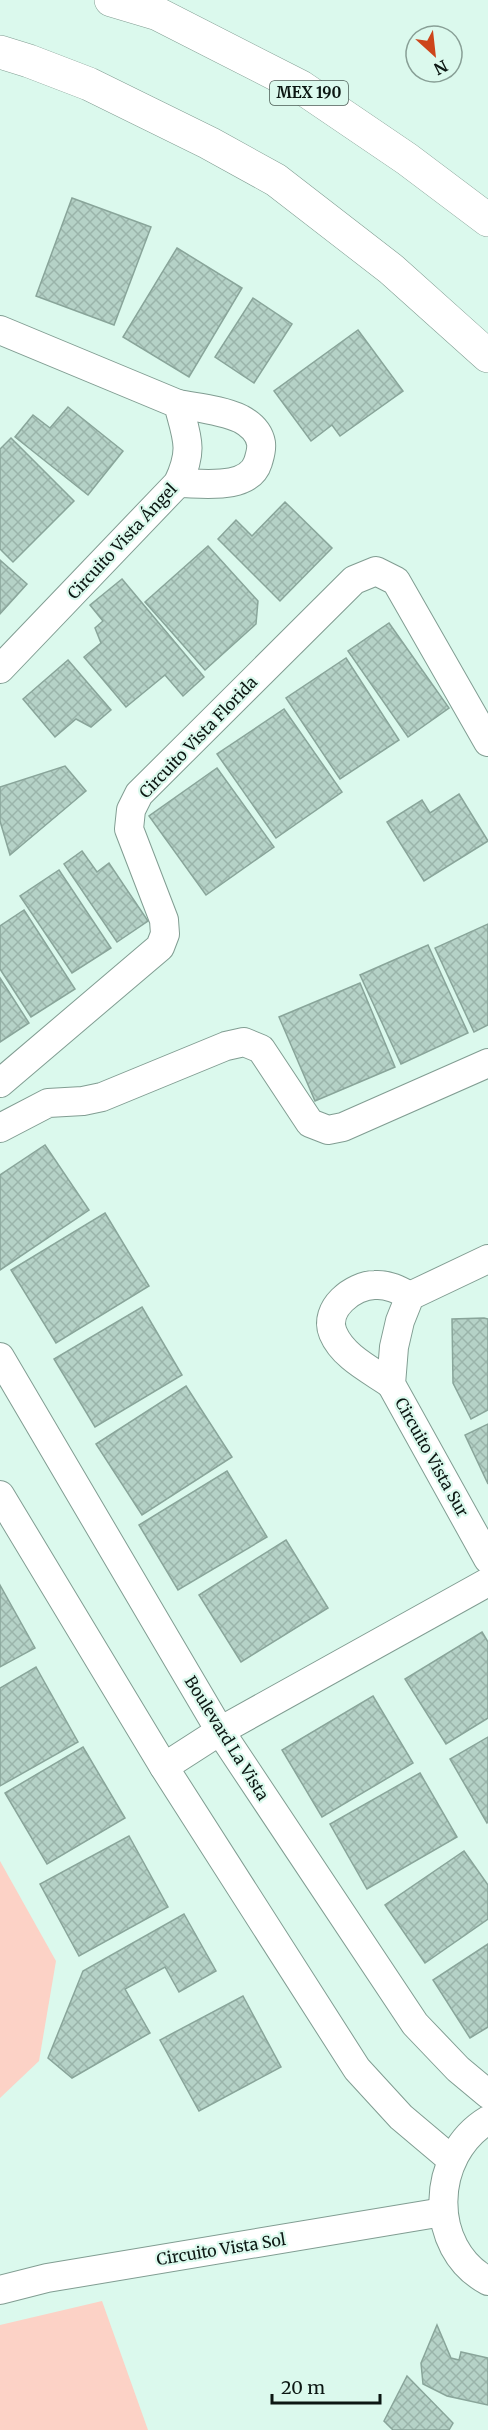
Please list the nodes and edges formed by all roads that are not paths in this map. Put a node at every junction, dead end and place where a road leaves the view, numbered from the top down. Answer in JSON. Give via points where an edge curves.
{"nodes":[{"id":1,"x":111,"y":0,"type":"edge"},
{"id":2,"x":0,"y":52,"type":"edge"},
{"id":3,"x":488,"y":220,"type":"edge"},
{"id":4,"x":0,"y":330,"type":"edge"},
{"id":5,"x":488,"y":357,"type":"edge"},
{"id":6,"x":178,"y":404,"type":"junction"},
{"id":7,"x":178,"y":483,"type":"junction"},
{"id":8,"x":0,"y":669,"type":"edge"},
{"id":9,"x":488,"y":742,"type":"edge"},
{"id":10,"x":488,"y":1063,"type":"edge"},
{"id":11,"x":0,"y":1083,"type":"edge"},
{"id":12,"x":2,"y":1120,"type":"edge"},
{"id":13,"x":488,"y":1259,"type":"edge"},
{"id":14,"x":410,"y":1296,"type":"junction"},
{"id":15,"x":0,"y":1357,"type":"edge"},
{"id":16,"x":391,"y":1384,"type":"junction"},
{"id":17,"x":0,"y":1496,"type":"edge"},
{"id":18,"x":488,"y":1559,"type":"edge"},
{"id":19,"x":488,"y":1582,"type":"edge"},
{"id":20,"x":220,"y":1731,"type":"junction"},
{"id":21,"x":164,"y":1767,"type":"junction"},
{"id":22,"x":488,"y":2094,"type":"edge"},
{"id":23,"x":488,"y":2120,"type":"edge"},
{"id":24,"x":452,"y":2160,"type":"junction"},
{"id":25,"x":443,"y":2212,"type":"junction"},
{"id":26,"x":488,"y":2281,"type":"edge"},
{"id":27,"x":0,"y":2290,"type":"edge"}],
"edges":[{"from":1,"to":3,"type":"highway","number":"MEX 190","via":[[158,14],[301,87]]},
{"from":2,"to":5,"type":"highway","via":[[90,84],[276,180],[391,269]]},
{"from":4,"to":6,"type":"street"},
{"from":6,"to":7,"type":"street","name":"Circuito Vista Ángel","via":[[188,439],[188,462]]},
{"from":6,"to":7,"type":"street","via":[[243,420],[259,434],[262,449],[256,469],[241,480]]},
{"from":7,"to":8,"type":"street","name":"Circuito Vista Ángel"},
{"from":9,"to":11,"type":"street","name":"Circuito Vista Florida","via":[[396,580],[376,571],[354,580],[139,794],[131,810],[129,829],[164,920],[165,934],[160,947]]},
{"from":10,"to":12,"type":"street","via":[[328,1130],[310,1123],[261,1049],[244,1042],[225,1046],[102,1097],[48,1102]]},
{"from":13,"to":14,"type":"street"},
{"from":14,"to":16,"type":"street","name":"Circuito Vista Sur","via":[[394,1347]]},
{"from":14,"to":16,"type":"street","via":[[390,1286],[374,1284],[357,1289],[340,1301],[331,1316],[332,1332],[341,1347]]},
{"from":15,"to":20,"type":"street","name":"Boulevard La Vista"},
{"from":16,"to":18,"type":"street","name":"Circuito Vista Sur"},
{"from":17,"to":21,"type":"street"},
{"from":19,"to":20,"type":"street"},
{"from":20,"to":21,"type":"street"},
{"from":20,"to":22,"type":"street","name":"Boulevard La Vista","via":[[416,2024]]},
{"from":21,"to":24,"type":"street","via":[[357,2069],[401,2117]]},
{"from":23,"to":24,"type":"street","via":[[466,2139]]},
{"from":24,"to":25,"type":"street","via":[[442,2194]]},
{"from":25,"to":26,"type":"street","via":[[462,2260]]},
{"from":25,"to":27,"type":"street","name":"Circuito Vista Sol","via":[[47,2278]]}]}
